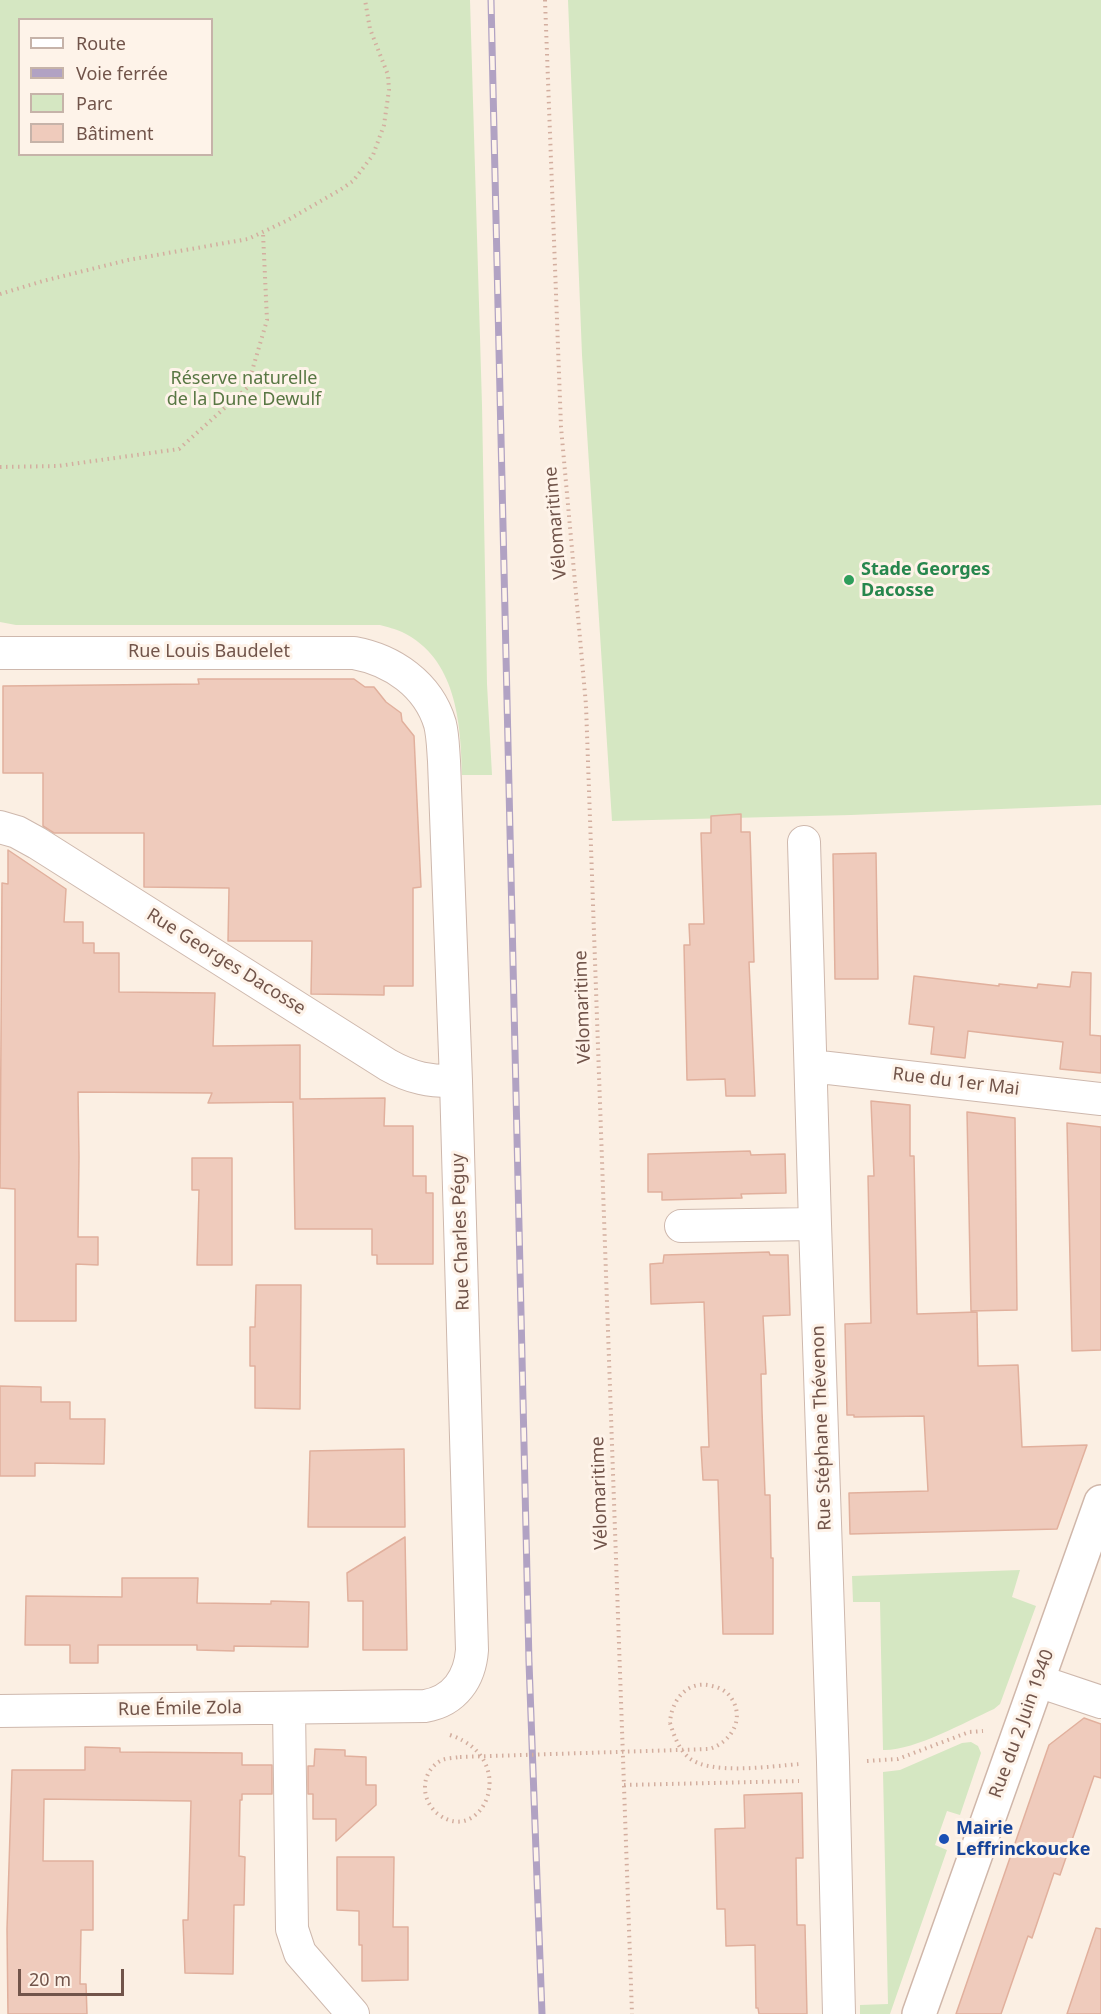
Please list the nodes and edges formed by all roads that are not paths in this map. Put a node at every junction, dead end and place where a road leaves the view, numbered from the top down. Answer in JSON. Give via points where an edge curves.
{"nodes":[{"id":1,"x":0,"y":652,"type":"edge"},
{"id":2,"x":411,"y":679,"type":"joint"},
{"id":3,"x":0,"y":827,"type":"edge"},
{"id":4,"x":804,"y":842,"type":"dead end"},
{"id":5,"x":811,"y":1066,"type":"junction"},
{"id":6,"x":456,"y":1081,"type":"junction"},
{"id":7,"x":1101,"y":1099,"type":"edge"},
{"id":8,"x":815,"y":1224,"type":"junction"},
{"id":9,"x":681,"y":1226,"type":"dead end"},
{"id":10,"x":1101,"y":1502,"type":"edge"},
{"id":11,"x":1038,"y":1681,"type":"junction"},
{"id":12,"x":1101,"y":1702,"type":"edge"},
{"id":13,"x":360,"y":1707,"type":"joint"},
{"id":14,"x":289,"y":1708,"type":"junction"},
{"id":15,"x":0,"y":1711,"type":"edge"},
{"id":16,"x":353,"y":2014,"type":"edge"},
{"id":17,"x":839,"y":2014,"type":"edge"},
{"id":18,"x":919,"y":2014,"type":"edge"}],
"edges":[{"from":1,"to":2,"type":"street","name":"Rue Louis Baudelet","via":[[354,653],[383,661]]},
{"from":2,"to":6,"type":"street","name":"Rue Charles Péguy","via":[[431,704],[442,733]]},
{"from":3,"to":6,"type":"street","name":"Rue Georges Dacosse","via":[[37,843],[388,1065],[417,1079]]},
{"from":4,"to":5,"type":"street","name":"Rue Stéphane Thévenon"},
{"from":5,"to":7,"type":"street","name":"Rue du 1er Mai"},
{"from":5,"to":8,"type":"street","name":"Rue Stéphane Thévenon"},
{"from":6,"to":13,"type":"street","name":"Rue Charles Péguy","via":[[471,1658],[459,1688],[439,1702],[426,1706]]},
{"from":8,"to":9,"type":"street"},
{"from":8,"to":17,"type":"street","name":"Rue Stéphane Thévenon"},
{"from":10,"to":11,"type":"main road","name":"Rue du 2 Juin 1940"},
{"from":11,"to":12,"type":"street"},
{"from":11,"to":18,"type":"main road","name":"Rue du 2 Juin 1940"},
{"from":13,"to":14,"type":"street","name":"Rue Émile Zola"},
{"from":14,"to":15,"type":"street","name":"Rue Émile Zola"},
{"from":14,"to":16,"type":"street","via":[[292,1929],[300,1953]]}]}
